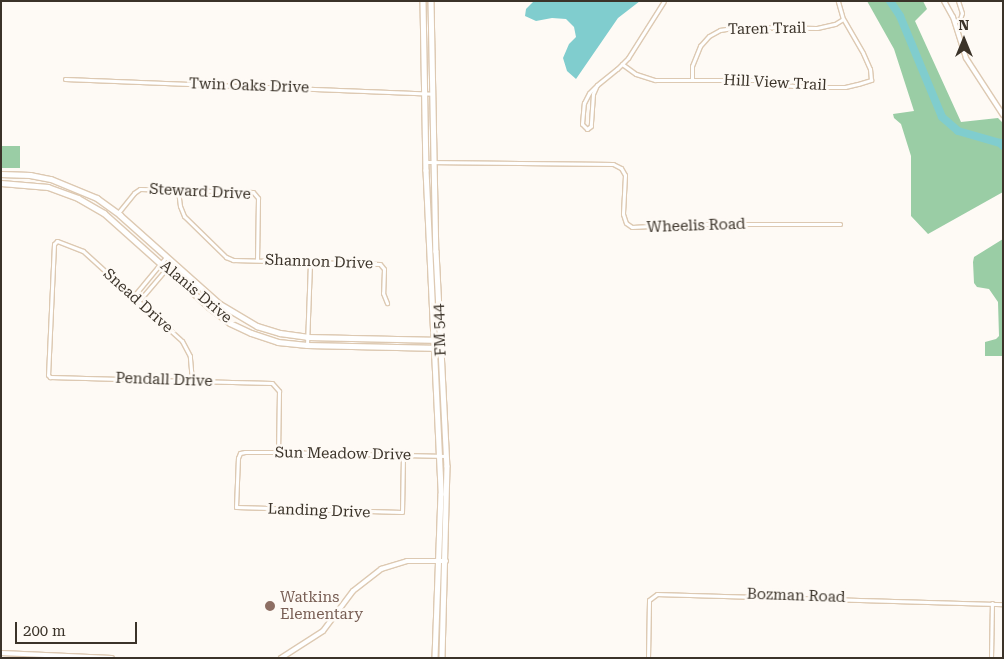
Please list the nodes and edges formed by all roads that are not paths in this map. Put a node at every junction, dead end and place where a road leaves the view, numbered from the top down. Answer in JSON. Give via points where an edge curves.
{"nodes":[{"id":1,"x":422,"y":1,"type":"edge"},
{"id":2,"x":431,"y":1,"type":"edge"},
{"id":3,"x":664,"y":1,"type":"edge"},
{"id":4,"x":838,"y":1,"type":"edge"},
{"id":5,"x":944,"y":1,"type":"edge"},
{"id":6,"x":958,"y":1,"type":"edge"},
{"id":7,"x":843,"y":19,"type":"junction"},
{"id":8,"x":955,"y":22,"type":"junction"},
{"id":9,"x":622,"y":64,"type":"junction"},
{"id":10,"x":65,"y":79,"type":"dead end"},
{"id":11,"x":692,"y":79,"type":"junction"},
{"id":12,"x":597,"y":85,"type":"junction"},
{"id":13,"x":425,"y":94,"type":"junction"},
{"id":14,"x":434,"y":94,"type":"junction"},
{"id":15,"x":1003,"y":114,"type":"edge"},
{"id":16,"x":426,"y":162,"type":"junction"},
{"id":17,"x":434,"y":162,"type":"junction"},
{"id":18,"x":1,"y":174,"type":"edge"},
{"id":19,"x":1,"y":183,"type":"edge"},
{"id":20,"x":178,"y":190,"type":"junction"},
{"id":21,"x":118,"y":213,"type":"junction"},
{"id":22,"x":840,"y":224,"type":"dead end"},
{"id":23,"x":166,"y":257,"type":"junction"},
{"id":24,"x":257,"y":260,"type":"junction"},
{"id":25,"x":172,"y":262,"type":"junction"},
{"id":26,"x":310,"y":262,"type":"junction"},
{"id":27,"x":161,"y":263,"type":"junction"},
{"id":28,"x":166,"y":269,"type":"junction"},
{"id":29,"x":132,"y":297,"type":"junction"},
{"id":30,"x":138,"y":302,"type":"junction"},
{"id":31,"x":387,"y":303,"type":"dead end"},
{"id":32,"x":307,"y":337,"type":"junction"},
{"id":33,"x":433,"y":339,"type":"junction"},
{"id":34,"x":441,"y":340,"type":"junction"},
{"id":35,"x":307,"y":345,"type":"junction"},
{"id":36,"x":433,"y":348,"type":"junction"},
{"id":37,"x":441,"y":348,"type":"junction"},
{"id":38,"x":50,"y":377,"type":"joint"},
{"id":39,"x":192,"y":381,"type":"junction"},
{"id":40,"x":278,"y":452,"type":"junction"},
{"id":41,"x":403,"y":455,"type":"junction"},
{"id":42,"x":440,"y":456,"type":"junction"},
{"id":43,"x":447,"y":456,"type":"junction"},
{"id":44,"x":236,"y":507,"type":"joint"},
{"id":45,"x":439,"y":560,"type":"junction"},
{"id":46,"x":446,"y":561,"type":"junction"},
{"id":47,"x":992,"y":603,"type":"junction"},
{"id":48,"x":1003,"y":604,"type":"edge"},
{"id":49,"x":1,"y":653,"type":"edge"},
{"id":50,"x":112,"y":658,"type":"edge"},
{"id":51,"x":281,"y":658,"type":"edge"},
{"id":52,"x":435,"y":658,"type":"edge"},
{"id":53,"x":442,"y":658,"type":"edge"},
{"id":54,"x":648,"y":658,"type":"edge"},
{"id":55,"x":991,"y":658,"type":"edge"}],
"edges":[{"from":1,"to":13,"type":"main road","name":"FM 544"},
{"from":2,"to":14,"type":"main road","name":"FM 544"},
{"from":3,"to":9,"type":"street"},
{"from":4,"to":7,"type":"street"},
{"from":5,"to":8,"type":"street"},
{"from":6,"to":8,"type":"street","via":[[962,13]]},
{"from":7,"to":11,"type":"street","name":"Taren Trail","via":[[817,28],[739,26],[720,30],[700,46],[692,66]]},
{"from":7,"to":11,"type":"street","name":"Hill View Trail","via":[[867,61],[871,80],[852,86],[830,87],[783,85],[766,80]]},
{"from":8,"to":15,"type":"street","via":[[966,58]]},
{"from":9,"to":11,"type":"street","name":"Hill View Trail","via":[[647,79]]},
{"from":9,"to":12,"type":"street"},
{"from":10,"to":13,"type":"street","name":"Twin Oaks Drive"},
{"from":12,"to":12,"type":"street","via":[[584,103],[582,125],[586,129],[591,126],[593,94]]},
{"from":13,"to":14,"type":"street","name":"Twin Oaks Drive"},
{"from":13,"to":16,"type":"main road","name":"FM 544"},
{"from":14,"to":17,"type":"main road","name":"FM 544"},
{"from":16,"to":17,"type":"street","name":"Wheelis Road"},
{"from":16,"to":33,"type":"main road","name":"FM 544"},
{"from":17,"to":22,"type":"street","name":"Wheelis Road","via":[[615,164],[625,175],[623,214],[632,228],[687,224]]},
{"from":17,"to":34,"type":"main road","name":"FM 544"},
{"from":18,"to":21,"type":"main road","name":"Alanis Drive","via":[[52,179],[97,198]]},
{"from":19,"to":27,"type":"main road","name":"Alanis Drive","via":[[48,187],[78,198],[104,213]]},
{"from":20,"to":21,"type":"street","name":"Steward Drive","via":[[137,190]]},
{"from":20,"to":24,"type":"street","name":"Shannon Drive","via":[[184,216],[226,257]]},
{"from":20,"to":24,"type":"street","name":"Steward Drive","via":[[256,194]]},
{"from":21,"to":23,"type":"main road","name":"Alanis Drive"},
{"from":23,"to":25,"type":"main road","name":"Alanis Drive"},
{"from":23,"to":27,"type":"street"},
{"from":24,"to":26,"type":"street","name":"Shannon Drive"},
{"from":25,"to":28,"type":"street"},
{"from":25,"to":32,"type":"main road","name":"Alanis Drive","via":[[236,315],[280,333]]},
{"from":26,"to":31,"type":"street","name":"Shannon Drive","via":[[382,265],[383,293]]},
{"from":26,"to":32,"type":"street"},
{"from":27,"to":28,"type":"main road","name":"Alanis Drive"},
{"from":27,"to":29,"type":"street"},
{"from":28,"to":30,"type":"street"},
{"from":28,"to":35,"type":"main road","name":"Alanis Drive","via":[[230,323],[278,342]]},
{"from":29,"to":30,"type":"street","name":"Snead Drive"},
{"from":29,"to":38,"type":"street","name":"Snead Drive","via":[[83,251],[57,241],[53,254]]},
{"from":30,"to":39,"type":"street","name":"Snead Drive","via":[[182,340],[190,356]]},
{"from":32,"to":33,"type":"main road","name":"Alanis Drive"},
{"from":32,"to":35,"type":"street"},
{"from":33,"to":34,"type":"main road","name":"Alanis Drive"},
{"from":33,"to":36,"type":"main road","name":"FM 544"},
{"from":34,"to":37,"type":"main road","name":"FM 544"},
{"from":35,"to":36,"type":"main road","name":"Alanis Drive"},
{"from":36,"to":37,"type":"main road","name":"Alanis Drive"},
{"from":36,"to":42,"type":"main road","name":"FM 544"},
{"from":37,"to":43,"type":"main road","name":"FM 544"},
{"from":38,"to":39,"type":"street","name":"Pendall Drive"},
{"from":39,"to":40,"type":"street","name":"Pendall Drive","via":[[272,383],[276,386],[279,391]]},
{"from":40,"to":41,"type":"street","name":"Sun Meadow Drive"},
{"from":40,"to":44,"type":"street","name":"Sun Meadow Drive","via":[[240,453]]},
{"from":41,"to":42,"type":"street","name":"Sun Meadow Drive"},
{"from":41,"to":44,"type":"street","name":"Landing Drive","via":[[402,512]]},
{"from":42,"to":43,"type":"street","name":"Sun Meadow Drive"},
{"from":42,"to":45,"type":"main road","name":"FM 544"},
{"from":43,"to":46,"type":"main road","name":"FM 544"},
{"from":45,"to":46,"type":"street"},
{"from":45,"to":51,"type":"street","via":[[400,562],[370,575],[353,590],[323,631]]},
{"from":45,"to":52,"type":"main road","name":"FM 544"},
{"from":46,"to":53,"type":"main road","name":"FM 544"},
{"from":47,"to":48,"type":"street","name":"Bozman Road"},
{"from":47,"to":54,"type":"street","name":"Bozman Road","via":[[657,594],[649,600]]},
{"from":47,"to":55,"type":"street"},
{"from":49,"to":50,"type":"street"}]}
